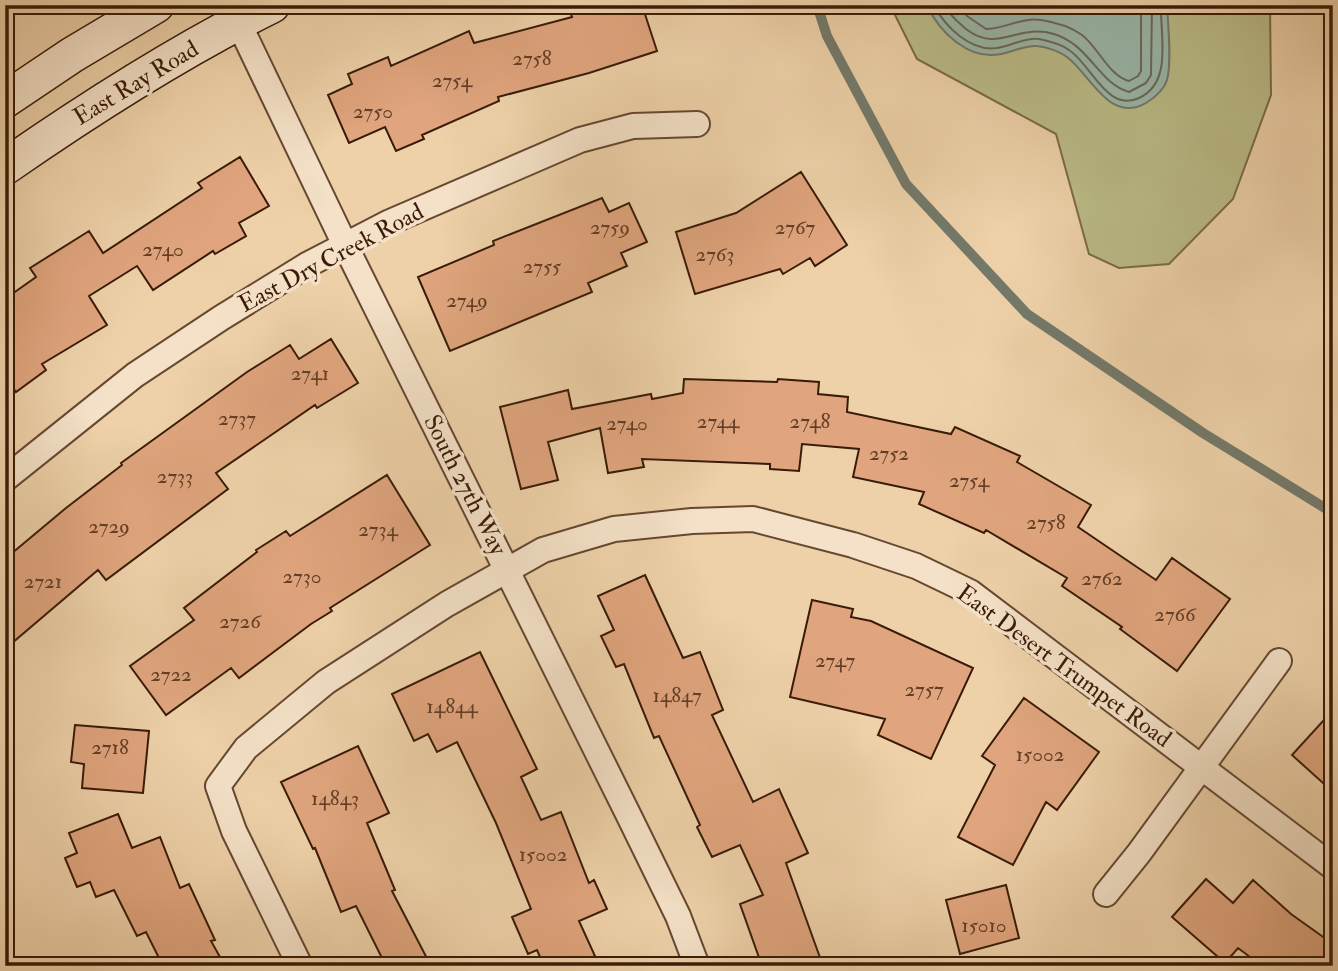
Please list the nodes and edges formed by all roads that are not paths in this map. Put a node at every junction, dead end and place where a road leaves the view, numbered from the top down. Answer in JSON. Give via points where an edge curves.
{"nodes":[{"id":1,"x":156,"y":5,"type":"edge"},
{"id":2,"x":271,"y":5,"type":"edge"},
{"id":3,"x":235,"y":13,"type":"edge"},
{"id":4,"x":5,"y":100,"type":"edge"},
{"id":5,"x":697,"y":124,"type":"dead end"},
{"id":6,"x":5,"y":167,"type":"edge"},
{"id":7,"x":345,"y":245,"type":"junction"},
{"id":8,"x":5,"y":479,"type":"edge"},
{"id":9,"x":507,"y":570,"type":"junction"},
{"id":10,"x":1279,"y":661,"type":"dead end"},
{"id":11,"x":1200,"y":766,"type":"junction"},
{"id":12,"x":1333,"y":867,"type":"edge"},
{"id":13,"x":1105,"y":894,"type":"dead end"},
{"id":14,"x":300,"y":966,"type":"edge"},
{"id":15,"x":697,"y":966,"type":"edge"}],
"edges":[{"from":1,"to":4,"type":"main road"},
{"from":2,"to":3,"type":"main road","name":"East Ray Road"},
{"from":3,"to":6,"type":"main road","name":"East Ray Road"},
{"from":3,"to":7,"type":"street","name":"South 27th Way"},
{"from":5,"to":7,"type":"street","name":"East Dry Creek Road","via":[[633,126],[580,140]]},
{"from":7,"to":8,"type":"street","name":"East Dry Creek Road","via":[[135,375]]},
{"from":7,"to":9,"type":"street","name":"South 27th Way"},
{"from":9,"to":11,"type":"street","name":"East Desert Trumpet Road","via":[[542,550],[614,529],[692,521],[753,519],[853,545],[916,566],[970,592]]},
{"from":9,"to":14,"type":"street","name":"East Desert Trumpet Road","via":[[326,682],[246,748],[218,786],[234,831]]},
{"from":9,"to":15,"type":"street","name":"South 27th Way","via":[[672,903]]},
{"from":10,"to":11,"type":"street"},
{"from":11,"to":12,"type":"street","name":"East Desert Trumpet Road"},
{"from":11,"to":13,"type":"street"}]}
